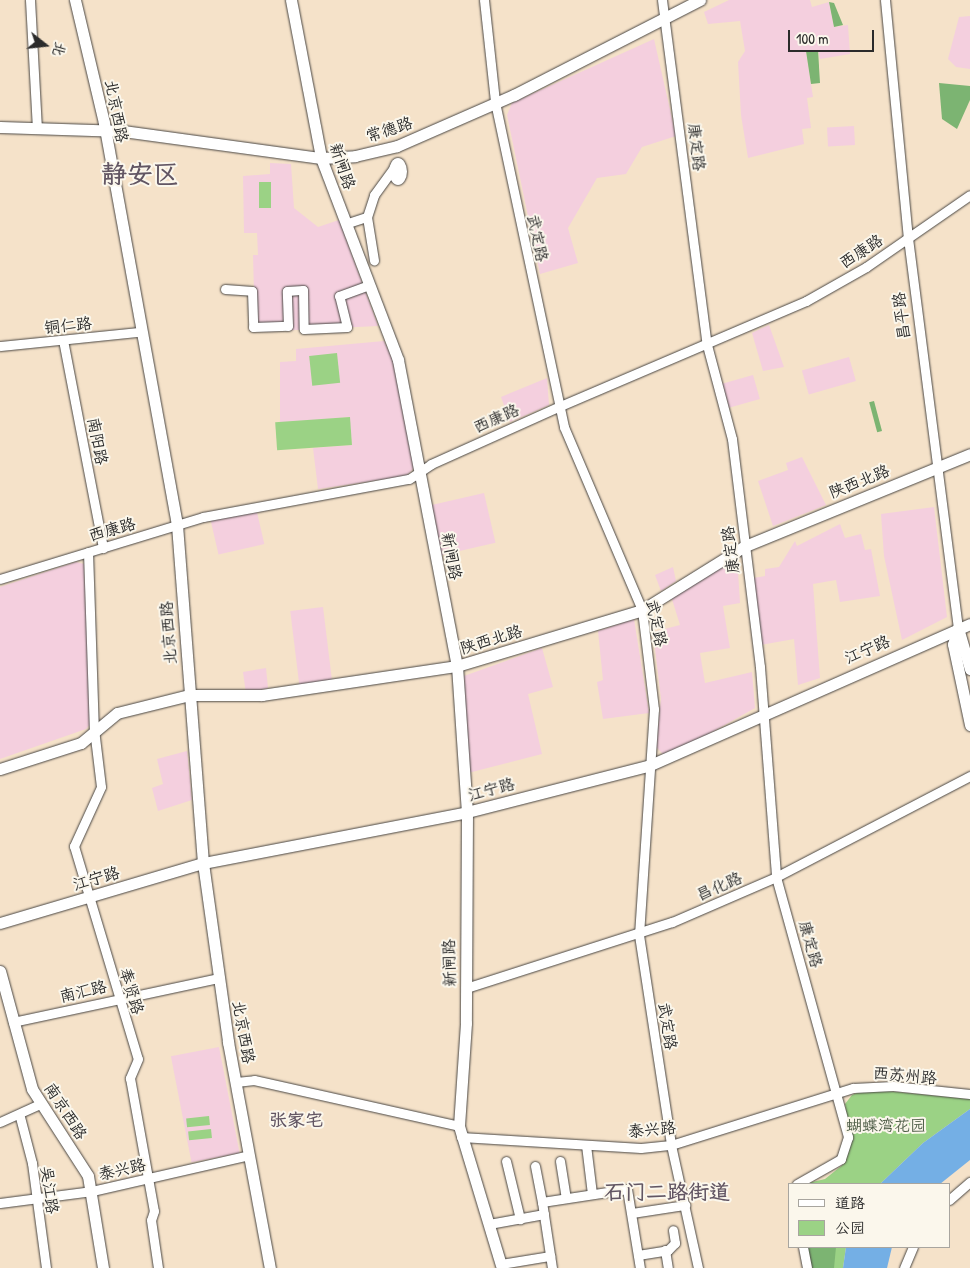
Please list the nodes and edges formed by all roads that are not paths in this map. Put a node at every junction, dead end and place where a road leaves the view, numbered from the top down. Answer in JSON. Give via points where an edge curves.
{"nodes":[{"id":1,"x":30,"y":0,"type":"edge"},
{"id":2,"x":75,"y":0,"type":"edge"},
{"id":3,"x":291,"y":0,"type":"edge"},
{"id":4,"x":484,"y":0,"type":"edge"},
{"id":5,"x":662,"y":0,"type":"edge"},
{"id":6,"x":700,"y":0,"type":"edge"},
{"id":7,"x":885,"y":0,"type":"edge"},
{"id":8,"x":666,"y":18,"type":"junction"},
{"id":9,"x":495,"y":102,"type":"junction"},
{"id":10,"x":0,"y":127,"type":"edge"},
{"id":11,"x":37,"y":128,"type":"junction"},
{"id":12,"x":105,"y":132,"type":"junction"},
{"id":13,"x":321,"y":158,"type":"junction"},
{"id":14,"x":394,"y":169,"type":"dead end"},
{"id":15,"x":970,"y":195,"type":"edge"},
{"id":16,"x":367,"y":217,"type":"junction"},
{"id":17,"x":348,"y":223,"type":"junction"},
{"id":18,"x":908,"y":238,"type":"junction"},
{"id":19,"x":374,"y":260,"type":"dead end"},
{"id":20,"x":369,"y":285,"type":"junction"},
{"id":21,"x":225,"y":289,"type":"dead end"},
{"id":22,"x":140,"y":332,"type":"junction"},
{"id":23,"x":62,"y":340,"type":"junction"},
{"id":24,"x":0,"y":346,"type":"edge"},
{"id":25,"x":707,"y":346,"type":"junction"},
{"id":26,"x":560,"y":406,"type":"junction"},
{"id":27,"x":970,"y":454,"type":"edge"},
{"id":28,"x":935,"y":467,"type":"junction"},
{"id":29,"x":419,"y":471,"type":"junction"},
{"id":30,"x":177,"y":526,"type":"junction"},
{"id":31,"x":745,"y":546,"type":"junction"},
{"id":32,"x":103,"y":548,"type":"junction"},
{"id":33,"x":88,"y":552,"type":"junction"},
{"id":34,"x":0,"y":579,"type":"edge"},
{"id":35,"x":642,"y":610,"type":"junction"},
{"id":36,"x":970,"y":624,"type":"edge"},
{"id":37,"x":958,"y":628,"type":"junction"},
{"id":38,"x":457,"y":666,"type":"junction"},
{"id":39,"x":970,"y":669,"type":"edge"},
{"id":40,"x":189,"y":695,"type":"junction"},
{"id":41,"x":764,"y":711,"type":"junction"},
{"id":42,"x":970,"y":725,"type":"edge"},
{"id":43,"x":94,"y":729,"type":"junction"},
{"id":44,"x":648,"y":766,"type":"junction"},
{"id":45,"x":0,"y":769,"type":"edge"},
{"id":46,"x":970,"y":776,"type":"edge"},
{"id":47,"x":467,"y":812,"type":"junction"},
{"id":48,"x":203,"y":863,"type":"junction"},
{"id":49,"x":776,"y":877,"type":"junction"},
{"id":50,"x":88,"y":897,"type":"junction"},
{"id":51,"x":0,"y":923,"type":"edge"},
{"id":52,"x":639,"y":935,"type":"junction"},
{"id":53,"x":0,"y":971,"type":"edge"},
{"id":54,"x":218,"y":978,"type":"junction"},
{"id":55,"x":466,"y":988,"type":"junction"},
{"id":56,"x":118,"y":998,"type":"junction"},
{"id":57,"x":14,"y":1022,"type":"junction"},
{"id":58,"x":236,"y":1082,"type":"junction"},
{"id":59,"x":838,"y":1093,"type":"junction"},
{"id":60,"x":970,"y":1094,"type":"edge"},
{"id":61,"x":40,"y":1104,"type":"junction"},
{"id":62,"x":20,"y":1117,"type":"junction"},
{"id":63,"x":0,"y":1122,"type":"edge"},
{"id":64,"x":460,"y":1132,"type":"junction"},
{"id":65,"x":586,"y":1145,"type":"junction"},
{"id":66,"x":671,"y":1145,"type":"junction"},
{"id":67,"x":249,"y":1155,"type":"junction"},
{"id":68,"x":506,"y":1161,"type":"dead end"},
{"id":69,"x":560,"y":1162,"type":"dead end"},
{"id":70,"x":535,"y":1166,"type":"dead end"},
{"id":71,"x":148,"y":1179,"type":"junction"},
{"id":72,"x":970,"y":1182,"type":"edge"},
{"id":73,"x":798,"y":1183,"type":"edge"},
{"id":74,"x":92,"y":1191,"type":"junction"},
{"id":75,"x":592,"y":1194,"type":"junction"},
{"id":76,"x":566,"y":1198,"type":"junction"},
{"id":77,"x":950,"y":1199,"type":"edge"},
{"id":78,"x":37,"y":1200,"type":"junction"},
{"id":79,"x":542,"y":1202,"type":"junction"},
{"id":80,"x":0,"y":1203,"type":"edge"},
{"id":81,"x":685,"y":1205,"type":"junction"},
{"id":82,"x":632,"y":1213,"type":"junction"},
{"id":83,"x":544,"y":1214,"type":"junction"},
{"id":84,"x":520,"y":1219,"type":"junction"},
{"id":85,"x":489,"y":1224,"type":"junction"},
{"id":86,"x":673,"y":1230,"type":"dead end"},
{"id":87,"x":803,"y":1248,"type":"edge"},
{"id":88,"x":913,"y":1248,"type":"edge"},
{"id":89,"x":665,"y":1250,"type":"junction"},
{"id":90,"x":638,"y":1255,"type":"junction"},
{"id":91,"x":550,"y":1256,"type":"junction"},
{"id":92,"x":499,"y":1267,"type":"edge"},
{"id":93,"x":46,"y":1268,"type":"edge"},
{"id":94,"x":103,"y":1268,"type":"edge"},
{"id":95,"x":158,"y":1268,"type":"edge"},
{"id":96,"x":270,"y":1268,"type":"edge"},
{"id":97,"x":552,"y":1268,"type":"edge"},
{"id":98,"x":640,"y":1268,"type":"edge"},
{"id":99,"x":668,"y":1268,"type":"edge"},
{"id":100,"x":698,"y":1268,"type":"edge"},
{"id":101,"x":807,"y":1268,"type":"edge"},
{"id":102,"x":904,"y":1268,"type":"edge"}],
"edges":[{"from":1,"to":11,"type":"street"},
{"from":2,"to":12,"type":"main road","name":"北京西路"},
{"from":3,"to":13,"type":"main road","name":"新闸路"},
{"from":4,"to":9,"type":"street","name":"武定路"},
{"from":5,"to":8,"type":"street","name":"康定路"},
{"from":6,"to":8,"type":"main road","name":"常德路"},
{"from":7,"to":18,"type":"street","name":"昌平路"},
{"from":8,"to":9,"type":"main road","name":"常德路"},
{"from":8,"to":25,"type":"street","name":"康定路"},
{"from":9,"to":13,"type":"main road","name":"常德路","via":[[397,146]]},
{"from":9,"to":26,"type":"street","name":"武定路"},
{"from":10,"to":11,"type":"main road","name":"常德路"},
{"from":11,"to":12,"type":"main road","name":"常德路"},
{"from":12,"to":13,"type":"main road","name":"常德路"},
{"from":12,"to":22,"type":"main road","name":"北京西路"},
{"from":13,"to":17,"type":"main road","name":"新闸路"},
{"from":14,"to":16,"type":"street","via":[[374,195]]},
{"from":15,"to":18,"type":"street","name":"西康路"},
{"from":16,"to":17,"type":"street"},
{"from":16,"to":19,"type":"street"},
{"from":17,"to":20,"type":"main road","name":"新闸路"},
{"from":18,"to":25,"type":"street","name":"西康路","via":[[838,284]]},
{"from":18,"to":28,"type":"street","name":"昌平路"},
{"from":20,"to":21,"type":"street","via":[[339,296],[347,327],[313,328],[304,328],[303,290],[286,291],[288,326],[253,328],[252,291]]},
{"from":20,"to":29,"type":"main road","name":"新闸路","via":[[398,360]]},
{"from":22,"to":23,"type":"street","name":"铜仁路"},
{"from":22,"to":30,"type":"main road","name":"北京西路"},
{"from":23,"to":24,"type":"street","name":"铜仁路"},
{"from":23,"to":32,"type":"street","name":"南阳路"},
{"from":25,"to":26,"type":"street","name":"西康路"},
{"from":25,"to":31,"type":"street","name":"康定路","via":[[732,439]]},
{"from":26,"to":29,"type":"street","name":"西康路"},
{"from":26,"to":35,"type":"street","name":"武定路","via":[[564,427]]},
{"from":27,"to":28,"type":"main road","name":"陕西北路"},
{"from":28,"to":31,"type":"main road","name":"陕西北路"},
{"from":28,"to":37,"type":"street","name":"昌平路"},
{"from":29,"to":30,"type":"street","name":"西康路","via":[[409,479],[286,498]]},
{"from":29,"to":38,"type":"main road","name":"新闸路"},
{"from":30,"to":32,"type":"street","name":"西康路"},
{"from":30,"to":40,"type":"main road","name":"北京西路"},
{"from":31,"to":35,"type":"main road","name":"陕西北路"},
{"from":31,"to":41,"type":"street","name":"康定路"},
{"from":32,"to":33,"type":"street","name":"西康路"},
{"from":33,"to":34,"type":"street","name":"西康路"},
{"from":33,"to":43,"type":"street"},
{"from":35,"to":38,"type":"main road","name":"陕西北路"},
{"from":35,"to":44,"type":"street","name":"武定路","via":[[654,702]]},
{"from":36,"to":37,"type":"main road","name":"江宁路"},
{"from":37,"to":39,"type":"main road","name":"昌平路"},
{"from":37,"to":41,"type":"main road","name":"江宁路"},
{"from":37,"to":42,"type":"main road","name":"昌平路","via":[[953,644]]},
{"from":38,"to":40,"type":"main road","name":"陕西北路","via":[[262,695]]},
{"from":38,"to":47,"type":"main road","name":"新闸路"},
{"from":40,"to":43,"type":"main road","name":"陕西北路","via":[[117,713]]},
{"from":40,"to":48,"type":"main road","name":"北京西路"},
{"from":41,"to":44,"type":"main road","name":"江宁路","via":[[690,750]]},
{"from":41,"to":49,"type":"street","name":"康定路"},
{"from":43,"to":45,"type":"main road","name":"陕西北路","via":[[81,743]]},
{"from":43,"to":50,"type":"street","name":"奉贤路","via":[[101,787],[74,846]]},
{"from":44,"to":47,"type":"main road","name":"江宁路"},
{"from":44,"to":52,"type":"street","name":"武定路"},
{"from":46,"to":49,"type":"street","name":"昌化路"},
{"from":47,"to":48,"type":"main road","name":"江宁路"},
{"from":47,"to":55,"type":"main road","name":"新闸路"},
{"from":48,"to":50,"type":"main road","name":"江宁路"},
{"from":48,"to":54,"type":"main road","name":"北京西路"},
{"from":49,"to":52,"type":"street","name":"昌化路"},
{"from":49,"to":59,"type":"street","name":"康定路"},
{"from":50,"to":51,"type":"main road","name":"江宁路"},
{"from":50,"to":56,"type":"street","name":"奉贤路"},
{"from":52,"to":55,"type":"street","name":"昌化路"},
{"from":52,"to":66,"type":"street","name":"武定路"},
{"from":53,"to":57,"type":"main road","name":"南京西路"},
{"from":54,"to":56,"type":"street","name":"南汇路"},
{"from":54,"to":58,"type":"main road","name":"北京西路"},
{"from":55,"to":64,"type":"main road","name":"新闸路"},
{"from":56,"to":57,"type":"street","name":"南汇路"},
{"from":56,"to":71,"type":"street","name":"奉贤路","via":[[138,1059],[130,1078]]},
{"from":57,"to":61,"type":"main road","name":"南京西路"},
{"from":58,"to":64,"type":"street","name":"泰兴路","via":[[254,1080]]},
{"from":58,"to":67,"type":"main road","name":"北京西路"},
{"from":59,"to":60,"type":"street","name":"西苏州路","via":[[884,1086]]},
{"from":59,"to":66,"type":"street","name":"泰兴路"},
{"from":59,"to":73,"type":"street","name":"康定路","via":[[848,1136],[846,1153],[836,1164]]},
{"from":61,"to":62,"type":"street"},
{"from":61,"to":74,"type":"main road","name":"南京西路","via":[[85,1169]]},
{"from":62,"to":63,"type":"street"},
{"from":62,"to":78,"type":"street","name":"吴江路"},
{"from":64,"to":65,"type":"street","name":"泰兴路"},
{"from":64,"to":85,"type":"main road","name":"新闸路"},
{"from":64,"to":92,"type":"main road","name":"新闸路","via":[[458,1145]]},
{"from":65,"to":66,"type":"street","name":"泰兴路"},
{"from":65,"to":75,"type":"street"},
{"from":66,"to":81,"type":"street","name":"武定路"},
{"from":67,"to":71,"type":"street","name":"泰兴路"},
{"from":67,"to":96,"type":"main road","name":"北京西路"},
{"from":68,"to":84,"type":"street"},
{"from":69,"to":76,"type":"street"},
{"from":70,"to":79,"type":"street"},
{"from":71,"to":74,"type":"street","name":"泰兴路"},
{"from":71,"to":95,"type":"street","name":"奉贤路"},
{"from":72,"to":77,"type":"street"},
{"from":74,"to":78,"type":"street","name":"泰兴路"},
{"from":74,"to":94,"type":"main road","name":"南京西路"},
{"from":75,"to":76,"type":"street"},
{"from":75,"to":82,"type":"street","via":[[627,1189]]},
{"from":76,"to":79,"type":"street"},
{"from":78,"to":80,"type":"street","name":"泰兴路"},
{"from":78,"to":93,"type":"street","name":"吴江路"},
{"from":79,"to":83,"type":"street"},
{"from":81,"to":82,"type":"street"},
{"from":81,"to":100,"type":"street","name":"武定路"},
{"from":82,"to":90,"type":"street"},
{"from":83,"to":84,"type":"street"},
{"from":83,"to":91,"type":"street"},
{"from":84,"to":85,"type":"street"},
{"from":85,"to":92,"type":"main road","name":"新闸路"},
{"from":86,"to":89,"type":"street","via":[[675,1243]]},
{"from":87,"to":101,"type":"street"},
{"from":88,"to":102,"type":"street"},
{"from":89,"to":90,"type":"street"},
{"from":89,"to":99,"type":"street"},
{"from":90,"to":98,"type":"street"},
{"from":91,"to":92,"type":"street"},
{"from":91,"to":97,"type":"street"}]}
